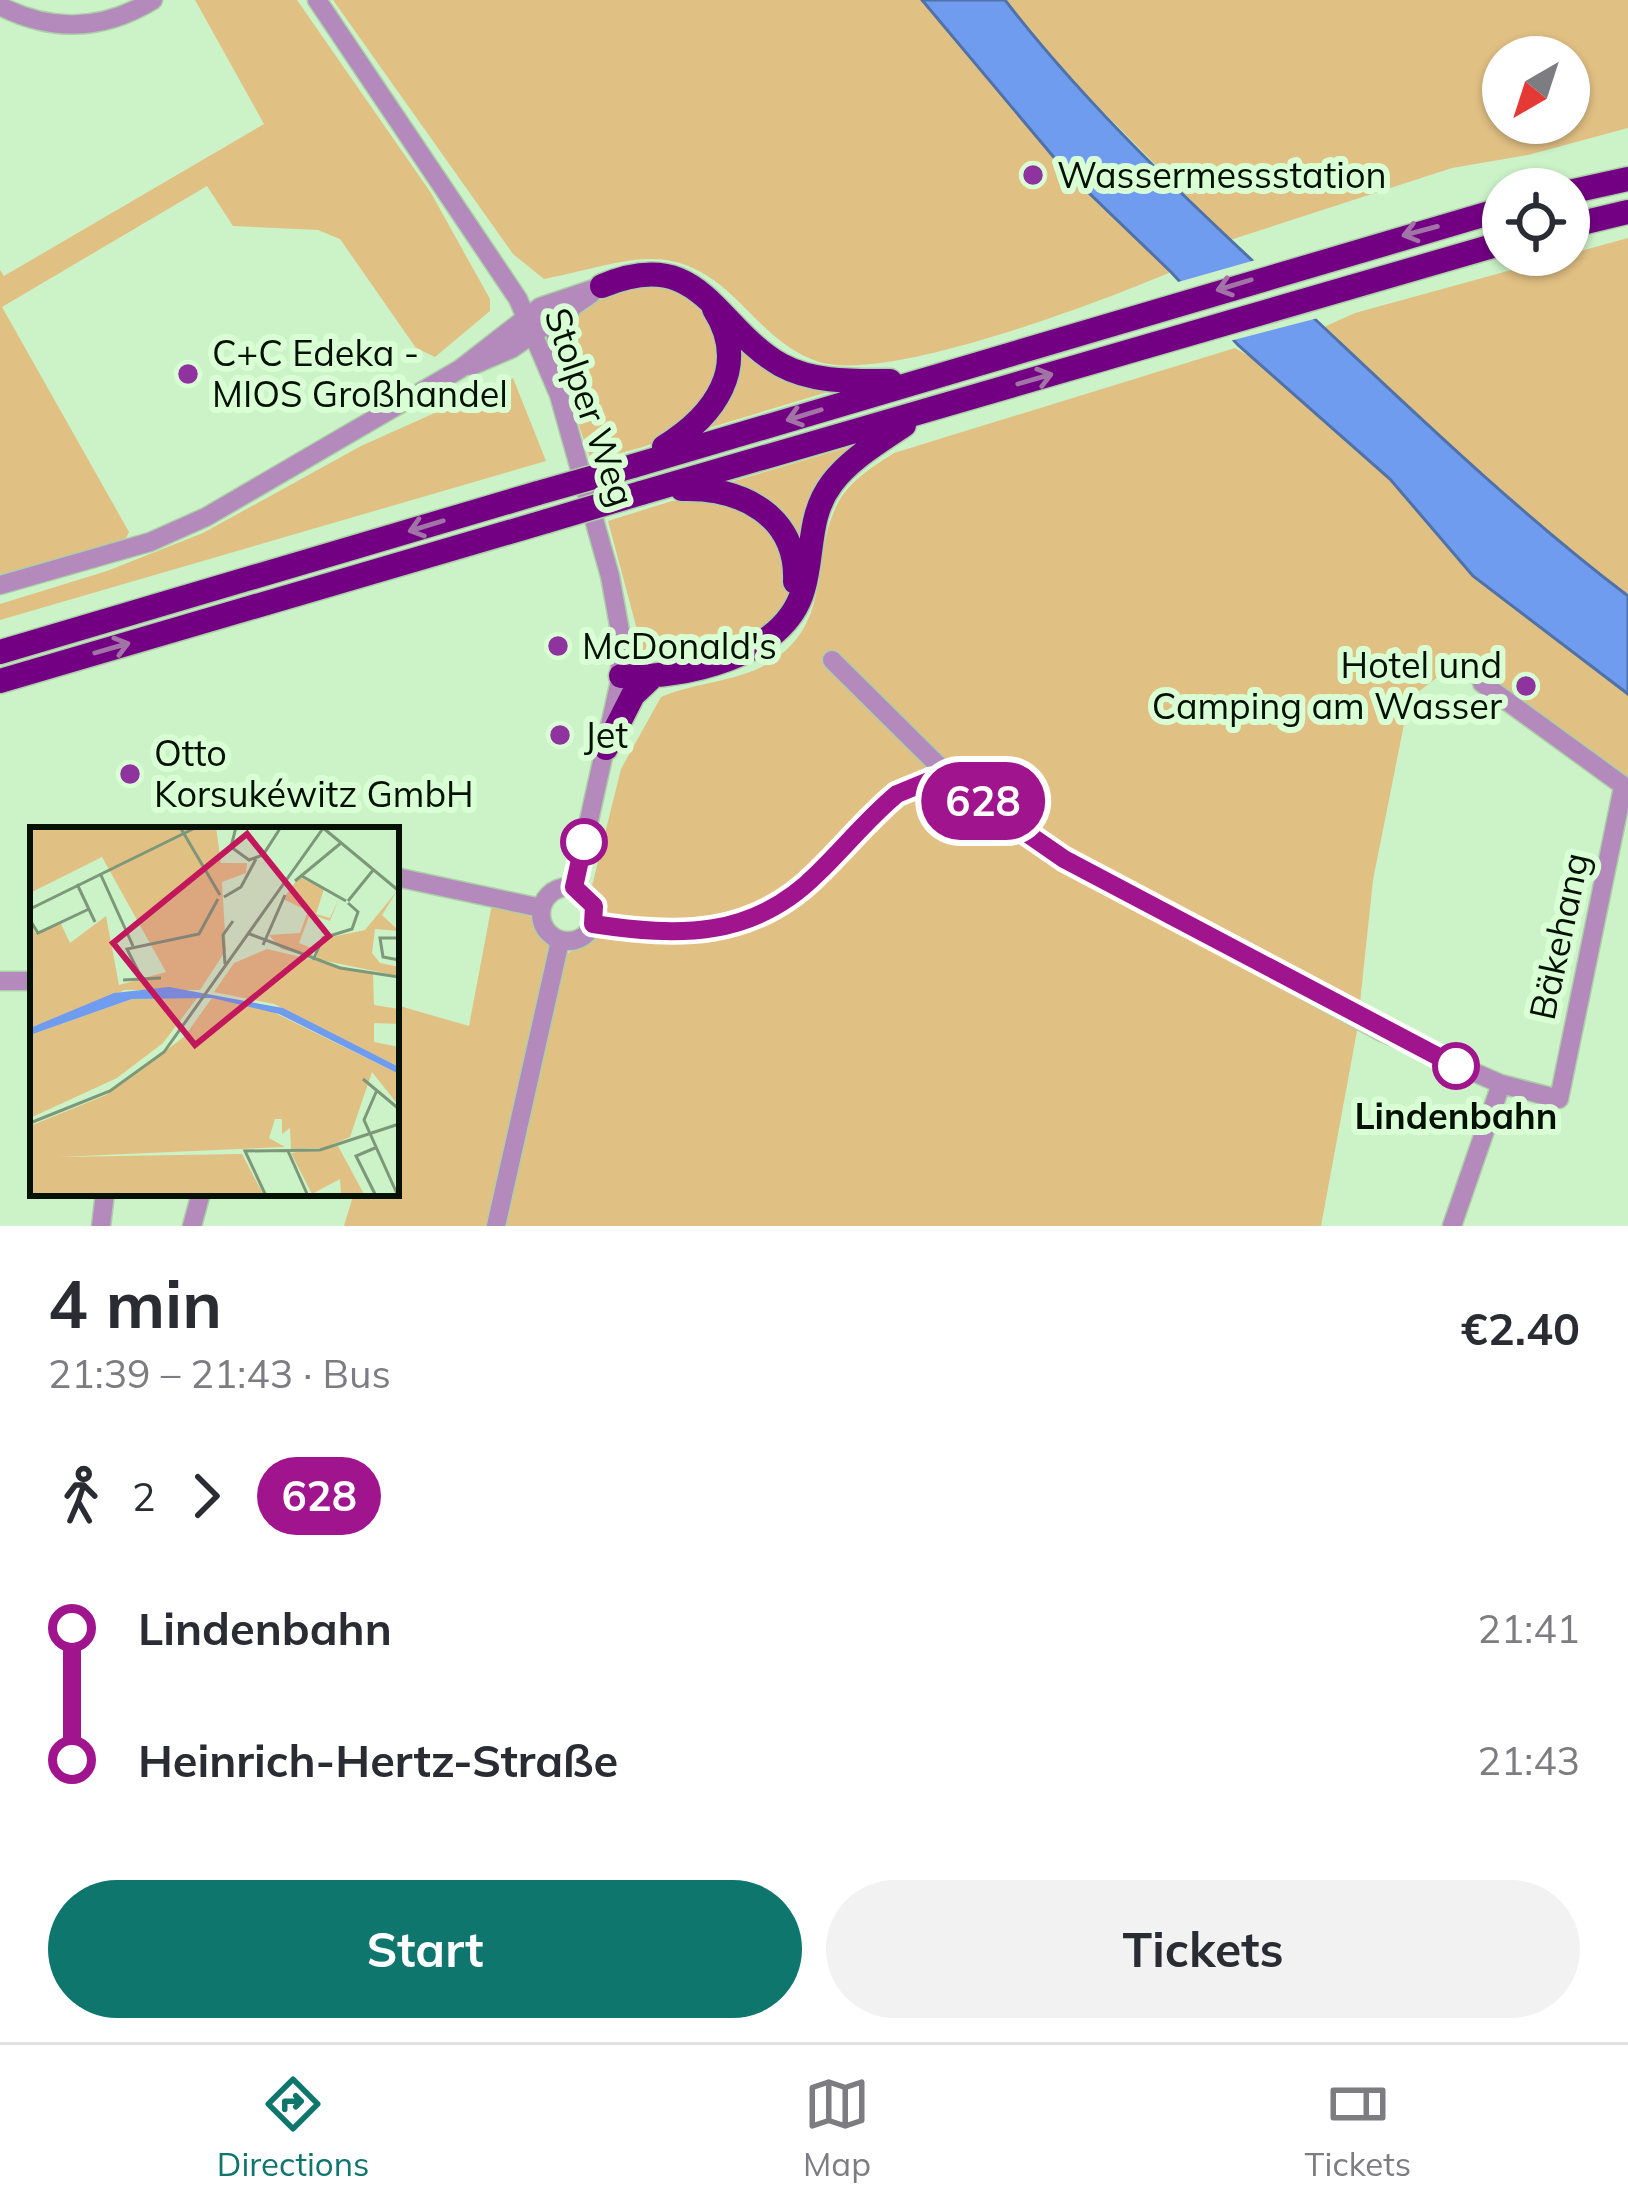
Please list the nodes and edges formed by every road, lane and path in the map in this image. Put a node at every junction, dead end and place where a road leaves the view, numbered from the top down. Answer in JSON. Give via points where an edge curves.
{"nodes":[{"id":1,"x":153,"y":0,"type":"edge"},
{"id":2,"x":317,"y":0,"type":"edge"},
{"id":3,"x":0,"y":6,"type":"edge"},
{"id":4,"x":1628,"y":178,"type":"edge"},
{"id":5,"x":1590,"y":187,"type":"edge"},
{"id":6,"x":1628,"y":212,"type":"edge"},
{"id":7,"x":1482,"y":214,"type":"edge"},
{"id":8,"x":1590,"y":221,"type":"edge"},
{"id":9,"x":1482,"y":249,"type":"edge"},
{"id":10,"x":602,"y":286,"type":"junction"},
{"id":11,"x":703,"y":291,"type":"junction"},
{"id":12,"x":572,"y":308,"type":"junction"},
{"id":13,"x":531,"y":324,"type":"junction"},
{"id":14,"x":916,"y":381,"type":"junction"},
{"id":15,"x":559,"y":395,"type":"junction"},
{"id":16,"x":926,"y":410,"type":"junction"},
{"id":17,"x":633,"y":466,"type":"junction"},
{"id":18,"x":648,"y":491,"type":"junction"},
{"id":19,"x":0,"y":585,"type":"edge"},
{"id":20,"x":788,"y":620,"type":"junction"},
{"id":21,"x":0,"y":652,"type":"edge"},
{"id":22,"x":716,"y":660,"type":"junction"},
{"id":23,"x":832,"y":660,"type":"dead end"},
{"id":24,"x":622,"y":668,"type":"junction"},
{"id":25,"x":653,"y":676,"type":"junction"},
{"id":26,"x":0,"y":681,"type":"edge"},
{"id":27,"x":1482,"y":683,"type":"dead end"},
{"id":28,"x":606,"y":748,"type":"junction"},
{"id":29,"x":957,"y":785,"type":"junction"},
{"id":30,"x":1625,"y":788,"type":"edge"},
{"id":31,"x":399,"y":878,"type":"edge"},
{"id":32,"x":574,"y":887,"type":"junction"},
{"id":33,"x":541,"y":908,"type":"junction"},
{"id":34,"x":593,"y":924,"type":"junction"},
{"id":35,"x":560,"y":941,"type":"junction"},
{"id":36,"x":1501,"y":1084,"type":"junction"},
{"id":37,"x":105,"y":1196,"type":"edge"},
{"id":38,"x":200,"y":1196,"type":"edge"},
{"id":39,"x":101,"y":1226,"type":"edge"},
{"id":40,"x":192,"y":1226,"type":"edge"},
{"id":41,"x":496,"y":1226,"type":"edge"},
{"id":42,"x":1451,"y":1226,"type":"edge"}],
"edges":[{"from":1,"to":3,"type":"street","via":[[119,20],[81,25],[45,23]]},
{"from":2,"to":13,"type":"street","name":"Stolper Weg","via":[[462,208]]},
{"from":4,"to":5,"type":"highway"},
{"from":6,"to":8,"type":"highway"},
{"from":7,"to":14,"type":"highway","one_way":true},
{"from":16,"to":9,"type":"highway","one_way":true},
{"from":10,"to":11,"type":"highway","via":[[645,273]]},
{"from":10,"to":12,"type":"street"},
{"from":10,"to":13,"type":"street"},
{"from":11,"to":14,"type":"highway","via":[[782,365],[845,381]]},
{"from":11,"to":17,"type":"highway","via":[[728,349],[723,389],[697,427]]},
{"from":12,"to":13,"type":"street"},
{"from":12,"to":15,"type":"street","via":[[556,335]]},
{"from":13,"to":15,"type":"street","name":"Stolper Weg"},
{"from":13,"to":19,"type":"street","via":[[206,517],[150,542]]},
{"from":14,"to":17,"type":"highway","one_way":true},
{"from":15,"to":24,"type":"street","name":"Stolper Weg","via":[[620,617]]},
{"from":16,"to":18,"type":"highway"},
{"from":16,"to":20,"type":"highway","via":[[831,484]]},
{"from":17,"to":21,"type":"highway","one_way":true,"bridge":true},
{"from":18,"to":20,"type":"highway","via":[[726,492],[771,516],[795,571]]},
{"from":26,"to":18,"type":"highway","one_way":true,"bridge":true},
{"from":20,"to":22,"type":"highway","via":[[747,651]]},
{"from":22,"to":24,"type":"highway"},
{"from":22,"to":25,"type":"highway"},
{"from":23,"to":29,"type":"street"},
{"from":24,"to":25,"type":"highway"},
{"from":24,"to":28,"type":"street","name":"Stolper Weg"},
{"from":25,"to":28,"type":"highway","via":[[633,695]]},
{"from":27,"to":30,"type":"street","name":"Bäkehang"},
{"from":28,"to":32,"type":"street","name":"Stolper Weg"},
{"from":29,"to":34,"type":"street","via":[[931,780],[897,794],[795,895],[757,918],[712,933]]},
{"from":29,"to":36,"type":"street","via":[[1064,859],[1429,1055]]},
{"from":30,"to":36,"type":"street","name":"Bäkehang","via":[[1558,1099]]},
{"from":31,"to":33,"type":"street"},
{"from":32,"to":33,"type":"street","via":[[553,891]]},
{"from":32,"to":34,"type":"street","via":[[594,906]]},
{"from":33,"to":35,"type":"street","via":[[542,924]]},
{"from":34,"to":35,"type":"street","via":[[577,940]]},
{"from":35,"to":41,"type":"street"},
{"from":36,"to":42,"type":"street"},
{"from":37,"to":39,"type":"street"},
{"from":38,"to":40,"type":"street"}]}
